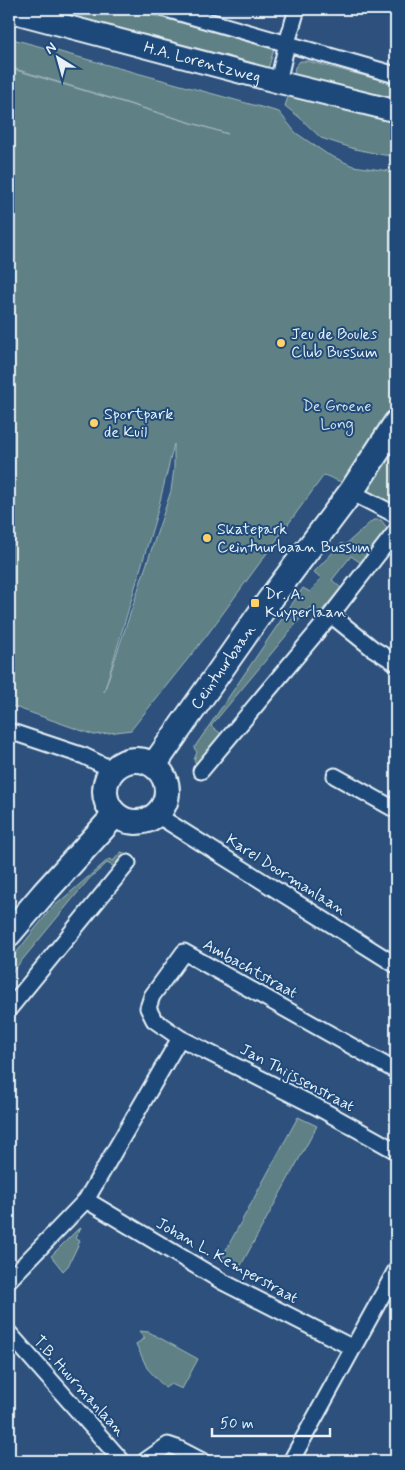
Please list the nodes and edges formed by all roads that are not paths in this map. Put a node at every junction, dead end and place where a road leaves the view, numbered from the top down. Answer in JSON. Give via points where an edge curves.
{"nodes":[{"id":1,"x":166,"y":9,"type":"edge"},
{"id":2,"x":297,"y":9,"type":"edge"},
{"id":3,"x":9,"y":11,"type":"edge"},
{"id":4,"x":287,"y":43,"type":"junction"},
{"id":5,"x":396,"y":75,"type":"edge"},
{"id":6,"x":278,"y":82,"type":"junction"},
{"id":7,"x":396,"y":111,"type":"edge"},
{"id":8,"x":396,"y":423,"type":"edge"},
{"id":9,"x":351,"y":492,"type":"junction"},
{"id":10,"x":396,"y":515,"type":"edge"},
{"id":11,"x":396,"y":531,"type":"edge"},
{"id":12,"x":332,"y":615,"type":"junction"},
{"id":13,"x":396,"y":662,"type":"edge"},
{"id":14,"x":9,"y":731,"type":"edge"},
{"id":15,"x":154,"y":765,"type":"junction"},
{"id":16,"x":112,"y":770,"type":"junction"},
{"id":17,"x":201,"y":771,"type":"dead end"},
{"id":18,"x":335,"y":776,"type":"dead end"},
{"id":19,"x":396,"y":810,"type":"edge"},
{"id":20,"x":115,"y":815,"type":"junction"},
{"id":21,"x":157,"y":815,"type":"junction"},
{"id":22,"x":128,"y":863,"type":"dead end"},
{"id":23,"x":9,"y":934,"type":"edge"},
{"id":24,"x":396,"y":965,"type":"edge"},
{"id":25,"x":9,"y":1009,"type":"edge"},
{"id":26,"x":180,"y":1038,"type":"junction"},
{"id":27,"x":396,"y":1070,"type":"edge"},
{"id":28,"x":396,"y":1151,"type":"edge"},
{"id":29,"x":86,"y":1200,"type":"junction"},
{"id":30,"x":396,"y":1270,"type":"edge"},
{"id":31,"x":9,"y":1280,"type":"edge"},
{"id":32,"x":9,"y":1333,"type":"edge"},
{"id":33,"x":353,"y":1348,"type":"junction"},
{"id":34,"x":122,"y":1461,"type":"edge"},
{"id":35,"x":145,"y":1461,"type":"edge"},
{"id":36,"x":202,"y":1461,"type":"edge"},
{"id":37,"x":291,"y":1461,"type":"edge"}],
"edges":[{"from":1,"to":4,"type":"street"},
{"from":2,"to":4,"type":"street"},
{"from":3,"to":6,"type":"street","name":"H.A. Lorentzweg"},
{"from":4,"to":5,"type":"street"},
{"from":4,"to":6,"type":"street"},
{"from":6,"to":7,"type":"street","name":"H.A. Lorentzweg"},
{"from":8,"to":9,"type":"main road","name":"Ceintuurbaan"},
{"from":9,"to":10,"type":"street"},
{"from":9,"to":15,"type":"main road","name":"Ceintuurbaan","via":[[269,601]]},
{"from":11,"to":12,"type":"street"},
{"from":12,"to":13,"type":"street","via":[[372,648]]},
{"from":12,"to":17,"type":"street"},
{"from":14,"to":16,"type":"street","via":[[84,756]]},
{"from":15,"to":16,"type":"main road","via":[[131,760]]},
{"from":15,"to":21,"type":"main road","via":[[165,778],[168,792]]},
{"from":16,"to":20,"type":"main road","via":[[105,792],[109,808]]},
{"from":18,"to":19,"type":"street"},
{"from":20,"to":21,"type":"main road","via":[[135,823]]},
{"from":20,"to":23,"type":"main road"},
{"from":21,"to":24,"type":"street","name":"Karel Doormanlaan"},
{"from":22,"to":25,"type":"street"},
{"from":26,"to":27,"type":"street","name":"Ambachtstraat","via":[[154,1020],[148,1008],[152,996],[184,952]]},
{"from":26,"to":28,"type":"street","name":"Jan Thijssenstraat"},
{"from":26,"to":29,"type":"street"},
{"from":29,"to":31,"type":"street"},
{"from":29,"to":33,"type":"street","name":"Johan L. Kemperstraat","via":[[223,1282]]},
{"from":30,"to":33,"type":"street"},
{"from":32,"to":34,"type":"street","name":"T.B. Huurmanlaan"},
{"from":33,"to":37,"type":"street"},
{"from":35,"to":36,"type":"street","via":[[168,1445]]}]}
